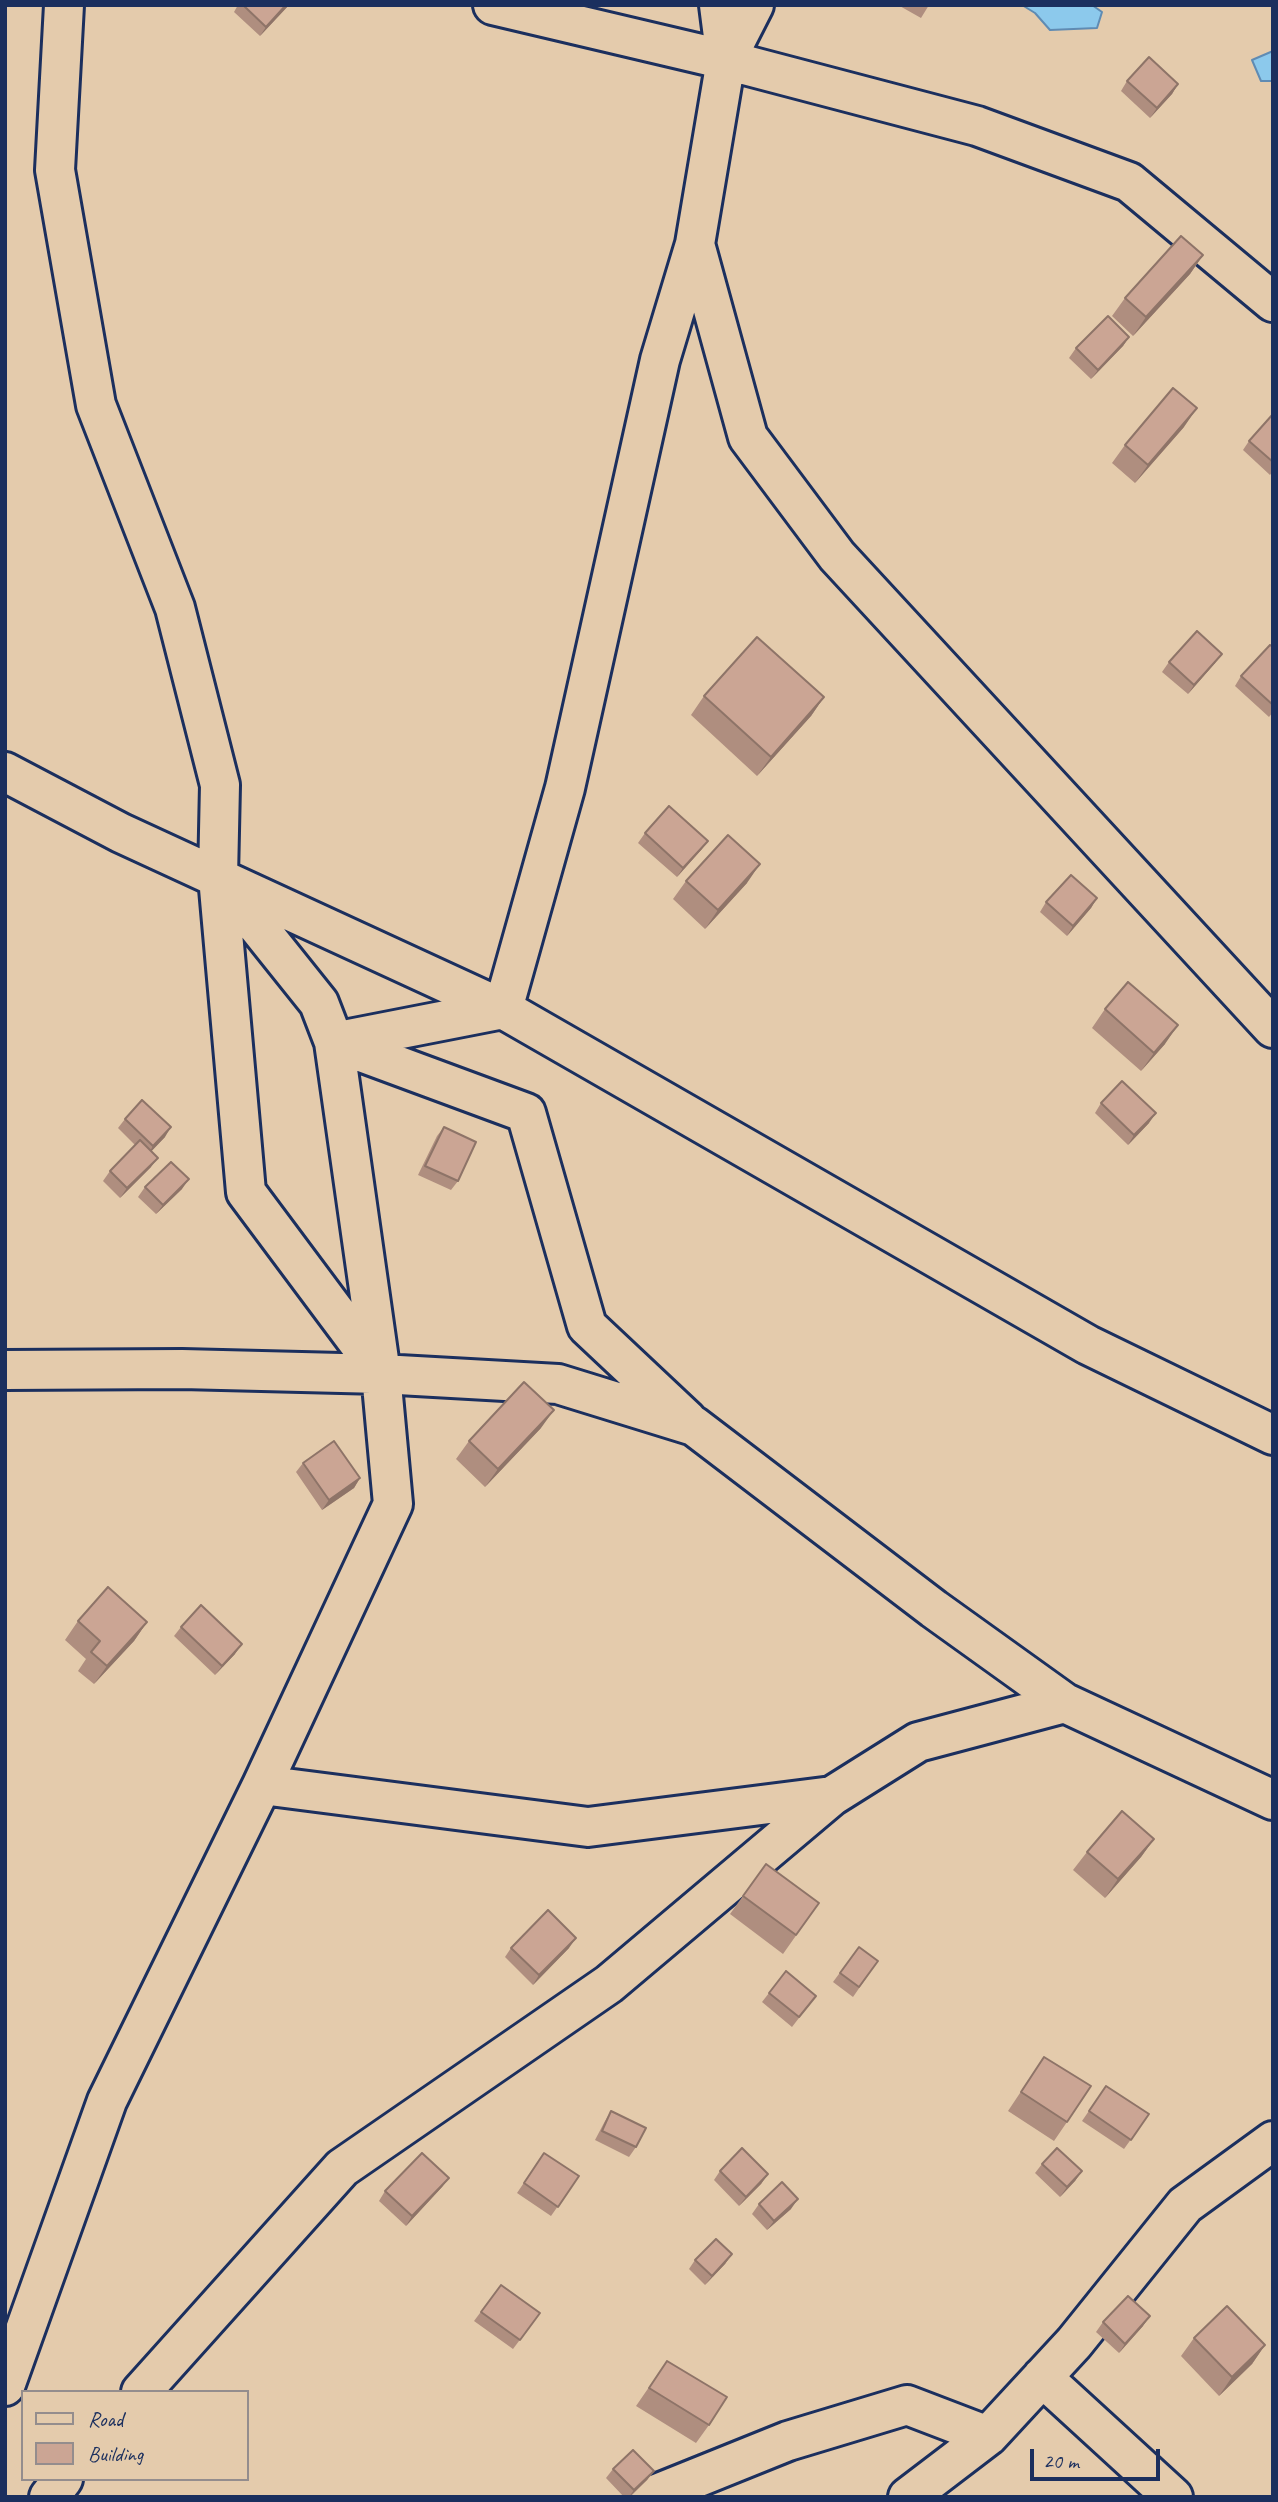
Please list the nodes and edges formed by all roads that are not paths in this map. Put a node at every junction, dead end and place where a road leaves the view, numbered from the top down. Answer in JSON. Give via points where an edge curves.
{"nodes":[{"id":1,"x":64,"y":5,"type":"edge"},
{"id":2,"x":493,"y":5,"type":"edge"},
{"id":3,"x":719,"y":5,"type":"edge"},
{"id":4,"x":754,"y":5,"type":"edge"},
{"id":5,"x":726,"y":60,"type":"junction"},
{"id":6,"x":695,"y":244,"type":"junction"},
{"id":7,"x":1273,"y":302,"type":"edge"},
{"id":8,"x":5,"y":772,"type":"edge"},
{"id":9,"x":218,"y":877,"type":"junction"},
{"id":10,"x":503,"y":1009,"type":"junction"},
{"id":11,"x":1273,"y":1028,"type":"edge"},
{"id":12,"x":334,"y":1042,"type":"junction"},
{"id":13,"x":5,"y":1370,"type":"edge"},
{"id":14,"x":381,"y":1374,"type":"junction"},
{"id":15,"x":694,"y":1426,"type":"junction"},
{"id":16,"x":1273,"y":1435,"type":"edge"},
{"id":17,"x":1065,"y":1703,"type":"junction"},
{"id":18,"x":262,"y":1785,"type":"junction"},
{"id":19,"x":832,"y":1796,"type":"junction"},
{"id":20,"x":1273,"y":1800,"type":"edge"},
{"id":21,"x":1273,"y":2141,"type":"edge"},
{"id":22,"x":1042,"y":2377,"type":"junction"},
{"id":23,"x":5,"y":2386,"type":"edge"},
{"id":24,"x":143,"y":2390,"type":"edge"},
{"id":25,"x":988,"y":2436,"type":"junction"},
{"id":26,"x":61,"y":2481,"type":"edge"},
{"id":27,"x":48,"y":2497,"type":"edge"},
{"id":28,"x":649,"y":2497,"type":"edge"},
{"id":29,"x":908,"y":2497,"type":"edge"},
{"id":30,"x":1173,"y":2497,"type":"edge"}],
"edges":[{"from":1,"to":9,"type":"street","via":[[55,170],[89,366],[96,405],[175,608],[220,785]]},
{"from":2,"to":5,"type":"street"},
{"from":3,"to":5,"type":"street"},
{"from":4,"to":5,"type":"street"},
{"from":5,"to":6,"type":"street"},
{"from":5,"to":7,"type":"street","via":[[977,126],[1129,182]]},
{"from":6,"to":10,"type":"street","via":[[660,360],[565,788]]},
{"from":6,"to":11,"type":"street","via":[[748,437],[837,556]]},
{"from":8,"to":9,"type":"street"},
{"from":9,"to":10,"type":"street"},
{"from":9,"to":12,"type":"street","via":[[319,1003]]},
{"from":9,"to":14,"type":"street","via":[[246,1192]]},
{"from":10,"to":12,"type":"street"},
{"from":10,"to":16,"type":"street","via":[[1088,1345]]},
{"from":12,"to":14,"type":"street"},
{"from":12,"to":15,"type":"street","via":[[526,1113],[587,1326]]},
{"from":13,"to":14,"type":"street"},
{"from":14,"to":15,"type":"street","via":[[558,1384]]},
{"from":14,"to":18,"type":"street","via":[[393,1504]]},
{"from":15,"to":17,"type":"street"},
{"from":17,"to":19,"type":"street","via":[[918,1742]]},
{"from":17,"to":20,"type":"street"},
{"from":18,"to":19,"type":"street","via":[[588,1827]]},
{"from":18,"to":23,"type":"street","via":[[107,2101]]},
{"from":19,"to":24,"type":"street","via":[[609,1984],[342,2168]]},
{"from":21,"to":22,"type":"street","via":[[1185,2205]]},
{"from":22,"to":25,"type":"street"},
{"from":22,"to":30,"type":"street"},
{"from":25,"to":28,"type":"street","via":[[908,2405],[788,2441]]},
{"from":25,"to":29,"type":"street"},
{"from":26,"to":27,"type":"street"}]}
